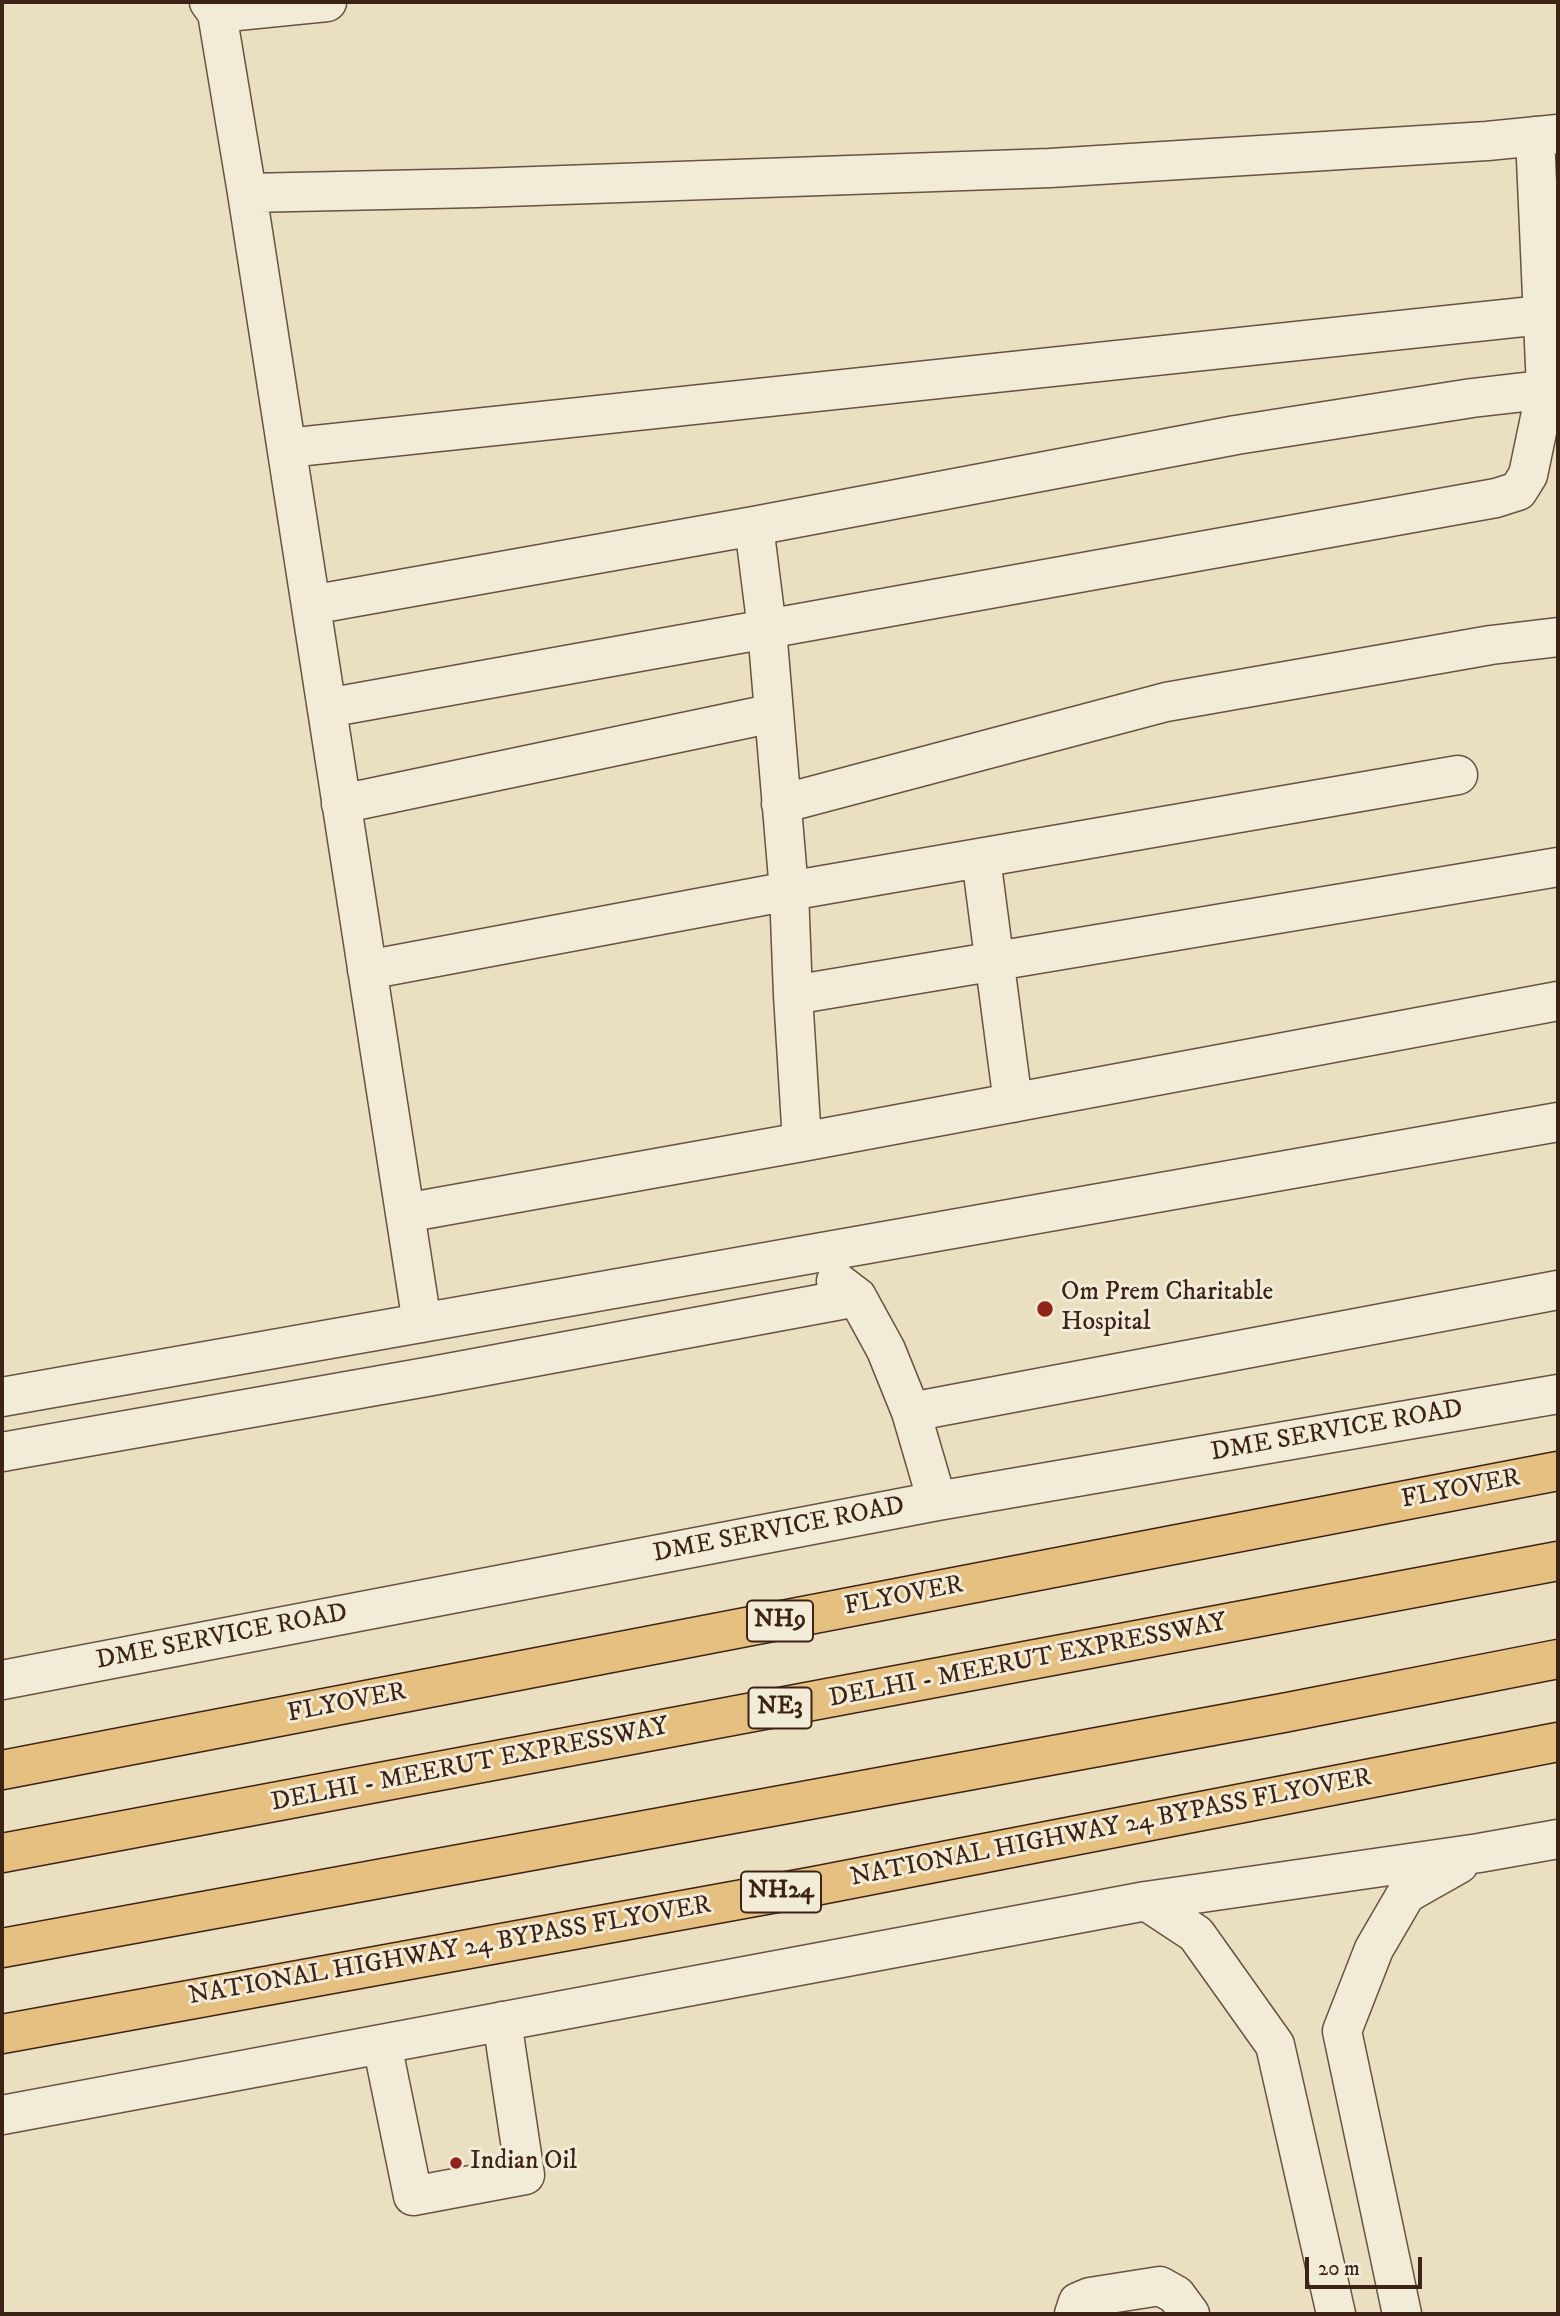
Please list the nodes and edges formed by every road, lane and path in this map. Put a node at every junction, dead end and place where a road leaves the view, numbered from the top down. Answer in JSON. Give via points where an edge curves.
{"nodes":[{"id":1,"x":327,"y":2,"type":"edge"},
{"id":2,"x":213,"y":7,"type":"edge"},
{"id":3,"x":1547,"y":135,"type":"edge"},
{"id":4,"x":247,"y":193,"type":"junction"},
{"id":5,"x":1542,"y":315,"type":"junction"},
{"id":6,"x":1552,"y":389,"type":"edge"},
{"id":7,"x":287,"y":448,"type":"junction"},
{"id":8,"x":754,"y":526,"type":"junction"},
{"id":9,"x":311,"y":605,"type":"junction"},
{"id":10,"x":767,"y":629,"type":"junction"},
{"id":11,"x":1558,"y":637,"type":"edge"},
{"id":12,"x":327,"y":708,"type":"junction"},
{"id":13,"x":774,"y":713,"type":"junction"},
{"id":14,"x":1458,"y":775,"type":"dead end"},
{"id":15,"x":341,"y":804,"type":"junction"},
{"id":16,"x":781,"y":804,"type":"junction"},
{"id":17,"x":981,"y":858,"type":"junction"},
{"id":18,"x":1558,"y":867,"type":"edge"},
{"id":19,"x":789,"y":891,"type":"junction"},
{"id":20,"x":995,"y":961,"type":"junction"},
{"id":21,"x":367,"y":970,"type":"junction"},
{"id":22,"x":793,"y":996,"type":"junction"},
{"id":23,"x":1558,"y":1002,"type":"edge"},
{"id":24,"x":1013,"y":1103,"type":"junction"},
{"id":25,"x":1558,"y":1122,"type":"edge"},
{"id":26,"x":802,"y":1142,"type":"junction"},
{"id":27,"x":405,"y":1213,"type":"junction"},
{"id":28,"x":801,"y":1255,"type":"junction"},
{"id":29,"x":1558,"y":1290,"type":"edge"},
{"id":30,"x":857,"y":1297,"type":"junction"},
{"id":31,"x":422,"y":1323,"type":"junction"},
{"id":32,"x":223,"y":1357,"type":"junction"},
{"id":33,"x":1558,"y":1394,"type":"edge"},
{"id":34,"x":2,"y":1397,"type":"edge"},
{"id":35,"x":235,"y":1410,"type":"junction"},
{"id":36,"x":911,"y":1412,"type":"junction"},
{"id":37,"x":2,"y":1452,"type":"edge"},
{"id":38,"x":1558,"y":1471,"type":"edge"},
{"id":39,"x":937,"y":1501,"type":"junction"},
{"id":40,"x":1558,"y":1561,"type":"edge"},
{"id":41,"x":1558,"y":1659,"type":"edge"},
{"id":42,"x":2,"y":1680,"type":"edge"},
{"id":43,"x":1558,"y":1742,"type":"edge"},
{"id":44,"x":2,"y":1770,"type":"edge"},
{"id":45,"x":1558,"y":1839,"type":"edge"},
{"id":46,"x":2,"y":1853,"type":"edge"},
{"id":47,"x":1479,"y":1853,"type":"junction"},
{"id":48,"x":1146,"y":1900,"type":"junction"},
{"id":49,"x":2,"y":1948,"type":"edge"},
{"id":50,"x":502,"y":2021,"type":"junction"},
{"id":51,"x":2,"y":2034,"type":"edge"},
{"id":52,"x":382,"y":2044,"type":"junction"},
{"id":53,"x":2,"y":2115,"type":"edge"},
{"id":54,"x":1074,"y":2314,"type":"edge"},
{"id":55,"x":1190,"y":2314,"type":"edge"},
{"id":56,"x":1336,"y":2314,"type":"edge"},
{"id":57,"x":1402,"y":2314,"type":"edge"}],
"edges":[{"from":1,"to":2,"type":"street"},
{"from":2,"to":4,"type":"street"},
{"from":3,"to":4,"type":"street","via":[[1050,168]]},
{"from":3,"to":5,"type":"street"},
{"from":4,"to":7,"type":"street"},
{"from":5,"to":6,"type":"street"},
{"from":5,"to":7,"type":"street"},
{"from":6,"to":8,"type":"street","via":[[1236,435]]},
{"from":6,"to":10,"type":"street","via":[[1528,475],[1518,491],[1496,498]]},
{"from":7,"to":9,"type":"street"},
{"from":8,"to":9,"type":"street"},
{"from":8,"to":10,"type":"street"},
{"from":9,"to":12,"type":"street"},
{"from":10,"to":12,"type":"street"},
{"from":10,"to":13,"type":"street"},
{"from":11,"to":16,"type":"street","via":[[1167,702]]},
{"from":12,"to":15,"type":"street"},
{"from":13,"to":15,"type":"street"},
{"from":13,"to":16,"type":"street"},
{"from":14,"to":17,"type":"street"},
{"from":15,"to":21,"type":"street"},
{"from":16,"to":19,"type":"street"},
{"from":17,"to":19,"type":"street"},
{"from":17,"to":20,"type":"street"},
{"from":18,"to":20,"type":"street"},
{"from":19,"to":21,"type":"street"},
{"from":19,"to":22,"type":"street"},
{"from":20,"to":22,"type":"street"},
{"from":20,"to":24,"type":"street"},
{"from":21,"to":27,"type":"street"},
{"from":22,"to":26,"type":"street"},
{"from":23,"to":24,"type":"street"},
{"from":24,"to":26,"type":"street"},
{"from":25,"to":28,"type":"street"},
{"from":26,"to":27,"type":"street"},
{"from":27,"to":31,"type":"street"},
{"from":28,"to":30,"type":"street"},
{"from":28,"to":31,"type":"street"},
{"from":29,"to":36,"type":"street"},
{"from":30,"to":35,"type":"street"},
{"from":30,"to":36,"type":"street","via":[[886,1350]]},
{"from":31,"to":32,"type":"street"},
{"from":32,"to":34,"type":"street"},
{"from":32,"to":35,"type":"street"},
{"from":33,"to":39,"type":"street","name":"DME SERVICE ROAD"},
{"from":35,"to":37,"type":"street"},
{"from":36,"to":39,"type":"street"},
{"from":38,"to":44,"type":"highway","name":"FLYOVER","number":"NH9"},
{"from":39,"to":42,"type":"street","name":"DME SERVICE ROAD"},
{"from":40,"to":46,"type":"highway","name":"DELHI - MEERUT EXPRESSWAY","number":"NE3"},
{"from":41,"to":49,"type":"highway"},
{"from":43,"to":51,"type":"highway","name":"NATIONAL HIGHWAY 24 BYPASS FLYOVER","number":"NH24","via":[[815,1886]]},
{"from":45,"to":47,"type":"street"},
{"from":47,"to":48,"type":"street"},
{"from":47,"to":57,"type":"street","via":[[1406,1894],[1374,1950],[1342,2031]]},
{"from":48,"to":50,"type":"street"},
{"from":48,"to":56,"type":"street","via":[[1196,1934],[1275,2045]]},
{"from":50,"to":52,"type":"street"},
{"from":50,"to":52,"type":"street","via":[[525,2175],[513,2178],[413,2196]]},
{"from":52,"to":53,"type":"street"},
{"from":54,"to":55,"type":"street","via":[[1078,2302],[1090,2297],[1160,2286],[1176,2295]]}]}
